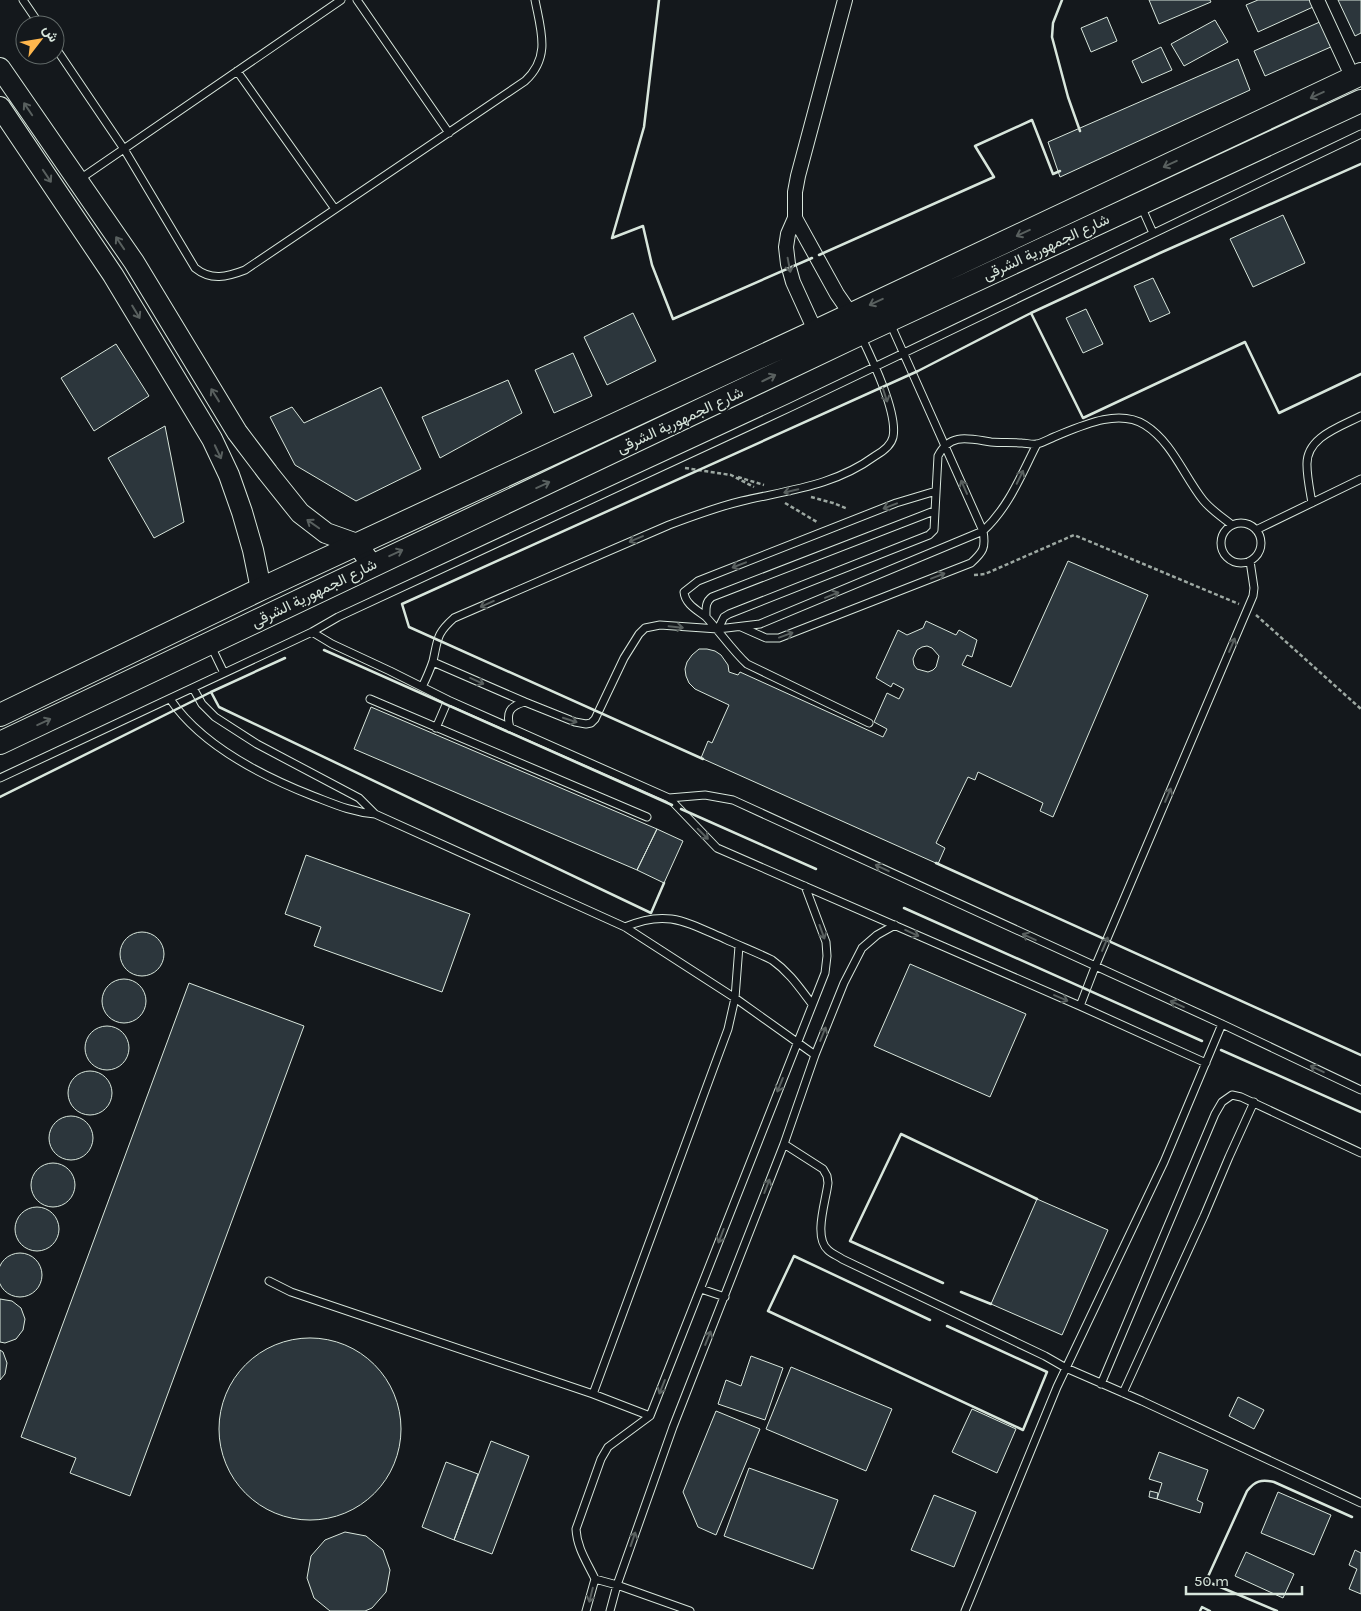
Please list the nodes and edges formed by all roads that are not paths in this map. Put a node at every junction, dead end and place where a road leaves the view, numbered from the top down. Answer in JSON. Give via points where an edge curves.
{"nodes":[{"id":1,"x":23,"y":0,"type":"edge"},
{"id":2,"x":341,"y":0,"type":"edge"},
{"id":3,"x":357,"y":0,"type":"edge"},
{"id":4,"x":535,"y":0,"type":"edge"},
{"id":5,"x":845,"y":0,"type":"edge"},
{"id":6,"x":1317,"y":0,"type":"edge"},
{"id":7,"x":33,"y":15,"type":"edge"},
{"id":8,"x":65,"y":62,"type":"edge"},
{"id":9,"x":0,"y":68,"type":"edge"},
{"id":10,"x":237,"y":71,"type":"junction"},
{"id":11,"x":1357,"y":76,"type":"edge"},
{"id":12,"x":1361,"y":100,"type":"edge"},
{"id":13,"x":0,"y":107,"type":"edge"},
{"id":14,"x":449,"y":133,"type":"junction"},
{"id":15,"x":1361,"y":134,"type":"edge"},
{"id":16,"x":124,"y":150,"type":"junction"},
{"id":17,"x":78,"y":181,"type":"junction"},
{"id":18,"x":1140,"y":203,"type":"junction"},
{"id":19,"x":335,"y":209,"type":"junction"},
{"id":20,"x":795,"y":218,"type":"junction"},
{"id":21,"x":1153,"y":233,"type":"junction"},
{"id":22,"x":134,"y":262,"type":"junction"},
{"id":23,"x":113,"y":275,"type":"junction"},
{"id":24,"x":888,"y":321,"type":"junction"},
{"id":25,"x":855,"y":324,"type":"junction"},
{"id":26,"x":820,"y":341,"type":"junction"},
{"id":27,"x":904,"y":353,"type":"junction"},
{"id":28,"x":876,"y":366,"type":"junction"},
{"id":29,"x":1361,"y":416,"type":"edge"},
{"id":30,"x":1036,"y":444,"type":"junction"},
{"id":31,"x":946,"y":445,"type":"junction"},
{"id":32,"x":1361,"y":479,"type":"edge"},
{"id":33,"x":936,"y":491,"type":"junction"},
{"id":34,"x":1312,"y":503,"type":"junction"},
{"id":35,"x":934,"y":511,"type":"junction"},
{"id":36,"x":1232,"y":525,"type":"junction"},
{"id":37,"x":1256,"y":530,"type":"junction"},
{"id":38,"x":983,"y":531,"type":"junction"},
{"id":39,"x":357,"y":544,"type":"junction"},
{"id":40,"x":1250,"y":561,"type":"junction"},
{"id":41,"x":372,"y":565,"type":"junction"},
{"id":42,"x":261,"y":589,"type":"junction"},
{"id":43,"x":214,"y":612,"type":"junction"},
{"id":44,"x":706,"y":617,"type":"junction"},
{"id":45,"x":741,"y":627,"type":"junction"},
{"id":46,"x":718,"y":630,"type":"junction"},
{"id":47,"x":312,"y":632,"type":"junction"},
{"id":48,"x":217,"y":640,"type":"junction"},
{"id":49,"x":433,"y":662,"type":"junction"},
{"id":50,"x":224,"y":674,"type":"junction"},
{"id":51,"x":422,"y":687,"type":"junction"},
{"id":52,"x":193,"y":688,"type":"junction"},
{"id":53,"x":170,"y":699,"type":"junction"},
{"id":54,"x":370,"y":699,"type":"dead end"},
{"id":55,"x":448,"y":700,"type":"junction"},
{"id":56,"x":525,"y":702,"type":"junction"},
{"id":57,"x":0,"y":715,"type":"edge"},
{"id":58,"x":869,"y":723,"type":"dead end"},
{"id":59,"x":436,"y":728,"type":"junction"},
{"id":60,"x":510,"y":728,"type":"junction"},
{"id":61,"x":0,"y":743,"type":"edge"},
{"id":62,"x":0,"y":778,"type":"edge"},
{"id":63,"x":669,"y":798,"type":"junction"},
{"id":64,"x":375,"y":814,"type":"junction"},
{"id":65,"x":647,"y":817,"type":"dead end"},
{"id":66,"x":805,"y":886,"type":"junction"},
{"id":67,"x":895,"y":925,"type":"junction"},
{"id":68,"x":625,"y":927,"type":"junction"},
{"id":69,"x":739,"y":946,"type":"junction"},
{"id":70,"x":1095,"y":967,"type":"junction"},
{"id":71,"x":735,"y":998,"type":"junction"},
{"id":72,"x":812,"y":1004,"type":"junction"},
{"id":73,"x":1080,"y":1006,"type":"junction"},
{"id":74,"x":1222,"y":1024,"type":"junction"},
{"id":75,"x":797,"y":1042,"type":"junction"},
{"id":76,"x":815,"y":1054,"type":"junction"},
{"id":77,"x":1206,"y":1063,"type":"junction"},
{"id":78,"x":1361,"y":1090,"type":"edge"},
{"id":79,"x":1254,"y":1102,"type":"junction"},
{"id":80,"x":784,"y":1144,"type":"junction"},
{"id":81,"x":1361,"y":1153,"type":"edge"},
{"id":82,"x":269,"y":1281,"type":"dead end"},
{"id":83,"x":700,"y":1289,"type":"junction"},
{"id":84,"x":725,"y":1297,"type":"junction"},
{"id":85,"x":1066,"y":1368,"type":"junction"},
{"id":86,"x":1101,"y":1384,"type":"junction"},
{"id":87,"x":1123,"y":1393,"type":"junction"},
{"id":88,"x":593,"y":1394,"type":"junction"},
{"id":89,"x":650,"y":1416,"type":"junction"},
{"id":90,"x":1361,"y":1504,"type":"edge"},
{"id":91,"x":595,"y":1579,"type":"junction"},
{"id":92,"x":617,"y":1585,"type":"junction"},
{"id":93,"x":586,"y":1611,"type":"edge"},
{"id":94,"x":610,"y":1611,"type":"edge"},
{"id":95,"x":690,"y":1611,"type":"edge"},
{"id":96,"x":965,"y":1611,"type":"edge"}],
"edges":[{"from":1,"to":7,"type":"lane"},
{"from":2,"to":10,"type":"lane"},
{"from":3,"to":14,"type":"lane"},
{"from":4,"to":14,"type":"lane","via":[[542,51],[536,69],[525,81]]},
{"from":5,"to":20,"type":"street","via":[[798,176]]},
{"from":6,"to":11,"type":"street"},
{"from":8,"to":16,"type":"lane"},
{"from":17,"to":9,"type":"main road","one_way":true},
{"from":10,"to":16,"type":"lane"},
{"from":10,"to":19,"type":"lane"},
{"from":11,"to":25,"type":"main road","name":"شارع الجمهورية الشرقى","one_way":true},
{"from":12,"to":18,"type":"main road","name":"شارع الجمهورية الشرقى"},
{"from":13,"to":23,"type":"main road","one_way":true},
{"from":14,"to":19,"type":"lane"},
{"from":15,"to":21,"type":"lane"},
{"from":16,"to":17,"type":"lane"},
{"from":16,"to":19,"type":"lane","via":[[195,268],[211,277],[245,270]]},
{"from":22,"to":17,"type":"main road","one_way":true},
{"from":18,"to":21,"type":"lane"},
{"from":18,"to":24,"type":"main road","name":"شارع الجمهورية الشرقى"},
{"from":20,"to":25,"type":"street"},
{"from":20,"to":26,"type":"street","one_way":true,"via":[[786,247],[788,264]]},
{"from":21,"to":27,"type":"lane"},
{"from":22,"to":23,"type":"main road"},
{"from":39,"to":22,"type":"main road","one_way":true,"via":[[326,533],[310,522],[268,473],[237,432]]},
{"from":23,"to":42,"type":"main road","one_way":true,"via":[[212,439],[229,475],[253,550]]},
{"from":24,"to":25,"type":"main road","name":"شارع الجمهورية الشرقى"},
{"from":24,"to":27,"type":"lane"},
{"from":25,"to":26,"type":"main road","name":"شارع الجمهورية الشرقى"},
{"from":25,"to":28,"type":"lane"},
{"from":26,"to":39,"type":"main road","name":"شارع الجمهورية الشرقى"},
{"from":41,"to":26,"type":"main road","name":"شارع الجمهورية الشرقى","one_way":true},
{"from":27,"to":28,"type":"lane"},
{"from":27,"to":31,"type":"lane"},
{"from":28,"to":47,"type":"lane"},
{"from":28,"to":49,"type":"lane","one_way":true,"via":[[894,424],[892,439],[886,449],[868,462],[830,481],[703,512],[454,618],[438,636]]},
{"from":29,"to":34,"type":"lane","via":[[1316,441],[1309,451],[1307,464]]},
{"from":30,"to":31,"type":"lane","via":[[963,438]]},
{"from":30,"to":36,"type":"lane","via":[[1105,418],[1126,419],[1145,425],[1162,440],[1204,501]]},
{"from":38,"to":30,"type":"lane","one_way":true,"via":[[1011,497]]},
{"from":31,"to":33,"type":"lane","via":[[938,456]]},
{"from":38,"to":31,"type":"lane","one_way":true},
{"from":32,"to":34,"type":"lane"},
{"from":33,"to":35,"type":"lane"},
{"from":33,"to":44,"type":"lane","one_way":true,"via":[[896,503],[698,581],[687,588],[684,598]]},
{"from":34,"to":37,"type":"lane"},
{"from":35,"to":44,"type":"lane","via":[[712,597],[707,600]]},
{"from":35,"to":46,"type":"lane","via":[[934,530],[929,534],[736,611],[724,617]]},
{"from":36,"to":37,"type":"lane","via":[[1240,523]]},
{"from":36,"to":40,"type":"lane","via":[[1221,539],[1221,548],[1232,561]]},
{"from":37,"to":40,"type":"lane","via":[[1260,547]]},
{"from":45,"to":38,"type":"lane","one_way":true,"via":[[760,624]]},
{"from":45,"to":38,"type":"lane","one_way":true,"via":[[766,638],[779,638],[965,566],[984,549]]},
{"from":39,"to":41,"type":"main road"},
{"from":39,"to":42,"type":"main road","name":"شارع الجمهورية الشرقى"},
{"from":70,"to":40,"type":"lane","one_way":true,"via":[[1248,608],[1254,588]]},
{"from":41,"to":48,"type":"main road","name":"شارع الجمهورية الشرقى"},
{"from":42,"to":43,"type":"main road","name":"شارع الجمهورية الشرقى"},
{"from":43,"to":48,"type":"main road"},
{"from":43,"to":57,"type":"main road","name":"شارع الجمهورية الشرقى"},
{"from":44,"to":46,"type":"lane"},
{"from":45,"to":46,"type":"lane"},
{"from":56,"to":46,"type":"lane","one_way":true,"via":[[575,722],[591,723],[624,658],[645,628],[660,625]]},
{"from":46,"to":58,"type":"lane","via":[[747,664]]},
{"from":47,"to":50,"type":"lane"},
{"from":47,"to":51,"type":"lane"},
{"from":48,"to":50,"type":"lane"},
{"from":61,"to":48,"type":"main road","name":"شارع الجمهورية الشرقى","one_way":true},
{"from":49,"to":51,"type":"lane"},
{"from":49,"to":56,"type":"lane","one_way":true},
{"from":50,"to":52,"type":"lane"},
{"from":51,"to":55,"type":"lane"},
{"from":52,"to":53,"type":"lane"},
{"from":52,"to":64,"type":"lane","via":[[202,704],[215,716],[257,744],[359,798]]},
{"from":53,"to":62,"type":"lane"},
{"from":53,"to":64,"type":"lane","via":[[198,732],[248,766],[349,810]]},
{"from":54,"to":59,"type":"lane"},
{"from":55,"to":59,"type":"lane"},
{"from":55,"to":60,"type":"lane"},
{"from":56,"to":60,"type":"lane","via":[[508,712]]},
{"from":59,"to":65,"type":"lane"},
{"from":60,"to":63,"type":"lane"},
{"from":63,"to":66,"type":"lane","one_way":true,"via":[[717,848]]},
{"from":70,"to":63,"type":"lane","one_way":true,"via":[[733,800],[705,795]]},
{"from":64,"to":68,"type":"lane"},
{"from":66,"to":67,"type":"lane"},
{"from":66,"to":72,"type":"lane","one_way":true,"via":[[826,942],[827,956],[825,973]]},
{"from":67,"to":73,"type":"lane","one_way":true},
{"from":76,"to":67,"type":"lane","one_way":true,"via":[[862,948],[876,935]]},
{"from":68,"to":69,"type":"lane","via":[[640,921],[673,918]]},
{"from":68,"to":71,"type":"lane"},
{"from":69,"to":71,"type":"lane"},
{"from":69,"to":72,"type":"lane","via":[[783,968]]},
{"from":70,"to":73,"type":"lane"},
{"from":74,"to":70,"type":"lane","one_way":true},
{"from":71,"to":75,"type":"lane"},
{"from":71,"to":88,"type":"lane","via":[[720,1055]]},
{"from":72,"to":75,"type":"lane"},
{"from":73,"to":77,"type":"lane"},
{"from":74,"to":77,"type":"lane"},
{"from":78,"to":74,"type":"lane","one_way":true},
{"from":75,"to":76,"type":"lane"},
{"from":75,"to":83,"type":"lane","one_way":true},
{"from":76,"to":80,"type":"lane"},
{"from":77,"to":85,"type":"lane","via":[[1164,1162]]},
{"from":79,"to":81,"type":"lane"},
{"from":79,"to":86,"type":"lane","via":[[1232,1095],[1222,1102],[1215,1114]]},
{"from":79,"to":87,"type":"lane"},
{"from":84,"to":80,"type":"lane","one_way":true},
{"from":80,"to":85,"type":"lane","via":[[823,1169],[827,1176],[820,1226],[821,1238],[827,1249]]},
{"from":82,"to":88,"type":"lane","via":[[291,1292]]},
{"from":83,"to":84,"type":"lane"},
{"from":83,"to":89,"type":"lane","one_way":true},
{"from":92,"to":84,"type":"lane","one_way":true,"via":[[673,1427]]},
{"from":85,"to":86,"type":"lane"},
{"from":85,"to":96,"type":"lane"},
{"from":86,"to":87,"type":"lane"},
{"from":87,"to":90,"type":"lane"},
{"from":88,"to":89,"type":"lane"},
{"from":89,"to":91,"type":"lane","via":[[608,1447],[601,1458],[576,1529],[578,1546]]},
{"from":91,"to":92,"type":"lane"},
{"from":91,"to":93,"type":"lane","one_way":true},
{"from":92,"to":94,"type":"lane"},
{"from":92,"to":95,"type":"lane"}]}
